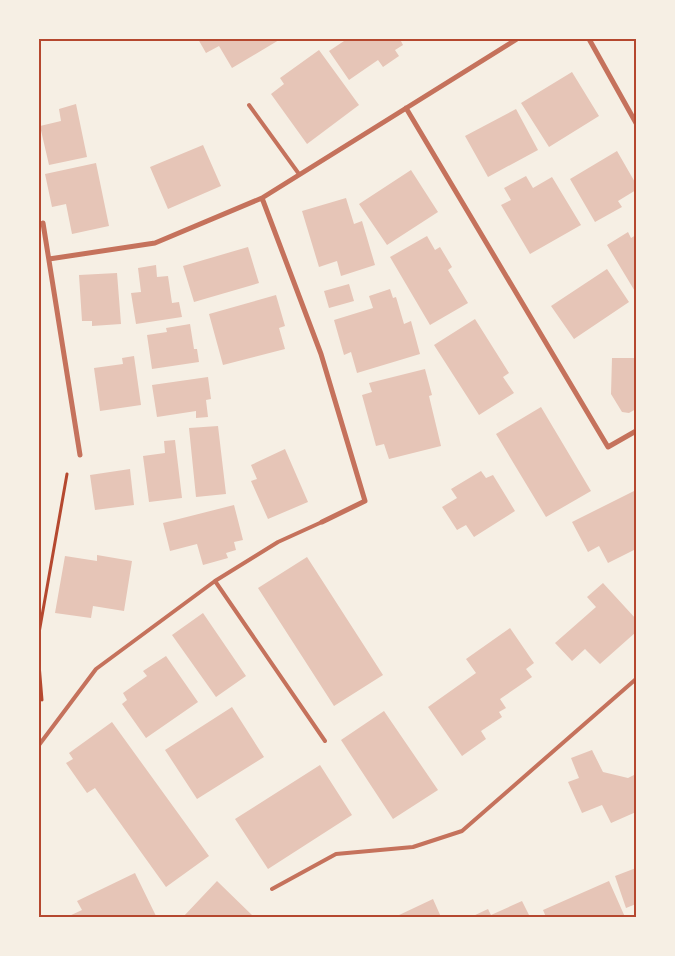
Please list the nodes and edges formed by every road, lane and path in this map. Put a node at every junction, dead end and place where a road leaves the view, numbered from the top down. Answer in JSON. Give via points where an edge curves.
{"nodes":[{"id":1,"x":517,"y":39,"type":"edge"},
{"id":2,"x":589,"y":39,"type":"edge"},
{"id":3,"x":249,"y":105,"type":"dead end"},
{"id":4,"x":406,"y":108,"type":"junction"},
{"id":5,"x":636,"y":123,"type":"edge"},
{"id":6,"x":299,"y":174,"type":"junction"},
{"id":7,"x":262,"y":198,"type":"junction"},
{"id":8,"x":43,"y":223,"type":"dead end"},
{"id":9,"x":49,"y":259,"type":"junction"},
{"id":10,"x":636,"y":431,"type":"edge"},
{"id":11,"x":80,"y":455,"type":"joint"},
{"id":12,"x":322,"y":522,"type":"joint"},
{"id":13,"x":215,"y":581,"type":"junction"},
{"id":14,"x":39,"y":633,"type":"edge"},
{"id":15,"x":636,"y":679,"type":"edge"},
{"id":16,"x":325,"y":741,"type":"dead end"},
{"id":17,"x":39,"y":745,"type":"edge"},
{"id":18,"x":272,"y":889,"type":"dead end"}],
"edges":[{"from":1,"to":4,"type":"street"},
{"from":2,"to":5,"type":"street"},
{"from":3,"to":6,"type":"lane"},
{"from":4,"to":6,"type":"street"},
{"from":4,"to":10,"type":"street","via":[[608,447]]},
{"from":6,"to":7,"type":"street"},
{"from":7,"to":9,"type":"street","via":[[155,242]]},
{"from":7,"to":12,"type":"street","via":[[320,354],[365,502]]},
{"from":8,"to":9,"type":"street"},
{"from":9,"to":11,"type":"street"},
{"from":11,"to":14,"type":"path","via":[[69,465]]},
{"from":12,"to":13,"type":"lane","via":[[278,542]]},
{"from":13,"to":16,"type":"lane"},
{"from":13,"to":17,"type":"lane","via":[[96,669]]},
{"from":15,"to":18,"type":"lane","via":[[462,831],[413,847],[336,854]]}]}
